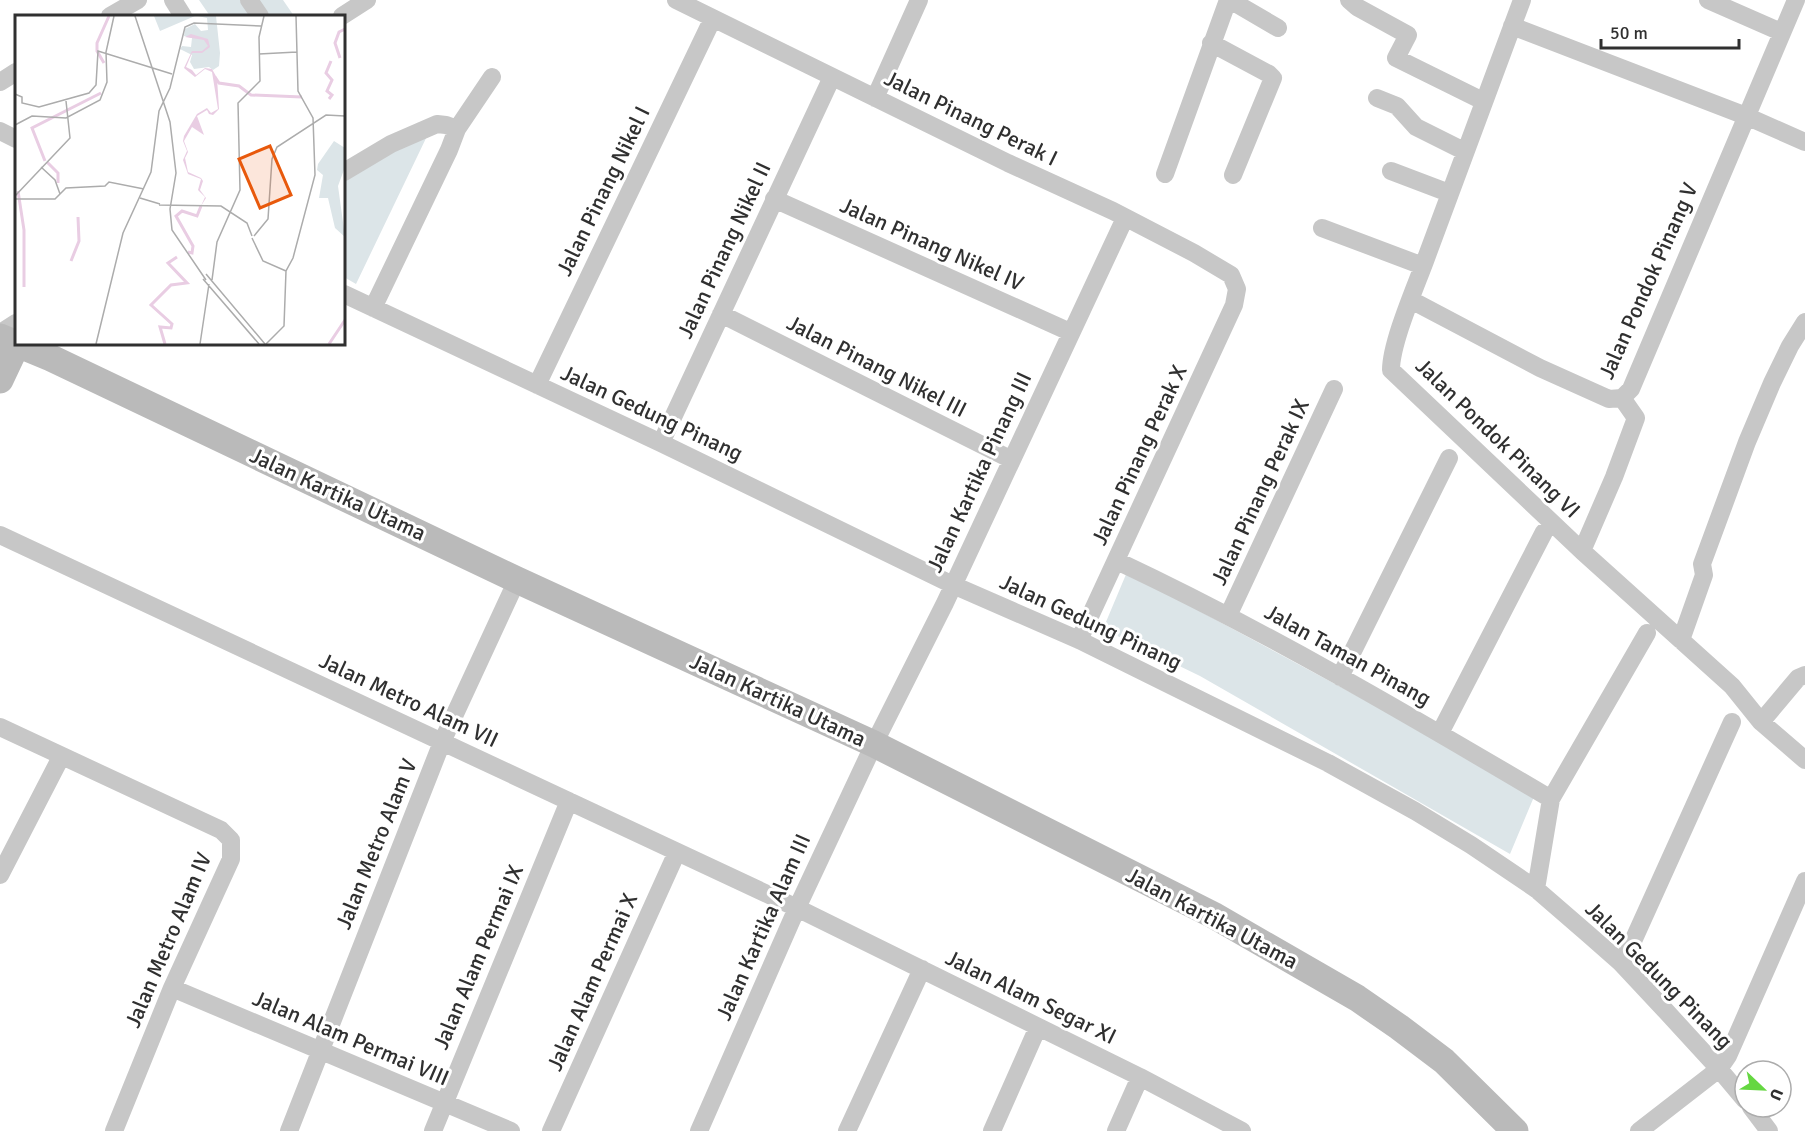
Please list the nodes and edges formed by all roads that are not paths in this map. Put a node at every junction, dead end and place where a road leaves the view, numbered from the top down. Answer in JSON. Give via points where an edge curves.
{"nodes":[{"id":1,"x":138,"y":0,"type":"edge"},
{"id":2,"x":173,"y":0,"type":"edge"},
{"id":3,"x":249,"y":0,"type":"edge"},
{"id":4,"x":367,"y":0,"type":"edge"},
{"id":5,"x":676,"y":0,"type":"edge"},
{"id":6,"x":1229,"y":0,"type":"edge"},
{"id":7,"x":1349,"y":0,"type":"edge"},
{"id":8,"x":1522,"y":0,"type":"edge"},
{"id":9,"x":1708,"y":0,"type":"edge"},
{"id":10,"x":1796,"y":0,"type":"edge"},
{"id":11,"x":913,"y":2,"type":"edge"},
{"id":12,"x":112,"y":15,"type":"edge"},
{"id":13,"x":182,"y":15,"type":"edge"},
{"id":14,"x":259,"y":15,"type":"edge"},
{"id":15,"x":344,"y":15,"type":"edge"},
{"id":16,"x":713,"y":18,"type":"junction"},
{"id":17,"x":1512,"y":26,"type":"junction"},
{"id":18,"x":1278,"y":28,"type":"dead end"},
{"id":19,"x":1781,"y":32,"type":"junction"},
{"id":20,"x":1211,"y":43,"type":"junction"},
{"id":21,"x":15,"y":73,"type":"edge"},
{"id":22,"x":492,"y":76,"type":"dead end"},
{"id":23,"x":832,"y":77,"type":"junction"},
{"id":24,"x":0,"y":82,"type":"edge"},
{"id":25,"x":875,"y":98,"type":"junction"},
{"id":26,"x":1377,"y":98,"type":"dead end"},
{"id":27,"x":1483,"y":101,"type":"junction"},
{"id":28,"x":1746,"y":116,"type":"junction"},
{"id":29,"x":457,"y":129,"type":"junction"},
{"id":30,"x":0,"y":131,"type":"edge"},
{"id":31,"x":15,"y":139,"type":"edge"},
{"id":32,"x":1805,"y":142,"type":"edge"},
{"id":33,"x":1464,"y":151,"type":"junction"},
{"id":34,"x":345,"y":171,"type":"edge"},
{"id":35,"x":1391,"y":171,"type":"dead end"},
{"id":36,"x":1165,"y":174,"type":"dead end"},
{"id":37,"x":1233,"y":175,"type":"dead end"},
{"id":38,"x":1449,"y":194,"type":"junction"},
{"id":39,"x":774,"y":199,"type":"junction"},
{"id":40,"x":1125,"y":218,"type":"junction"},
{"id":41,"x":1322,"y":228,"type":"dead end"},
{"id":42,"x":1423,"y":266,"type":"junction"},
{"id":43,"x":1237,"y":289,"type":"joint"},
{"id":44,"x":345,"y":294,"type":"edge"},
{"id":45,"x":1411,"y":300,"type":"junction"},
{"id":46,"x":373,"y":308,"type":"junction"},
{"id":47,"x":721,"y":314,"type":"junction"},
{"id":48,"x":1805,"y":322,"type":"edge"},
{"id":49,"x":15,"y":324,"type":"edge"},
{"id":50,"x":1071,"y":332,"type":"junction"},
{"id":51,"x":0,"y":335,"type":"edge"},
{"id":52,"x":15,"y":343,"type":"edge"},
{"id":53,"x":17,"y":345,"type":"edge"},
{"id":54,"x":19,"y":345,"type":"edge"},
{"id":55,"x":0,"y":380,"type":"edge"},
{"id":56,"x":537,"y":385,"type":"junction"},
{"id":57,"x":1334,"y":389,"type":"dead end"},
{"id":58,"x":1622,"y":398,"type":"junction"},
{"id":59,"x":661,"y":442,"type":"junction"},
{"id":60,"x":1449,"y":458,"type":"dead end"},
{"id":61,"x":1012,"y":460,"type":"junction"},
{"id":62,"x":1544,"y":532,"type":"dead end"},
{"id":63,"x":0,"y":535,"type":"edge"},
{"id":64,"x":1582,"y":551,"type":"junction"},
{"id":65,"x":1117,"y":561,"type":"junction"},
{"id":66,"x":517,"y":580,"type":"junction"},
{"id":67,"x":953,"y":585,"type":"junction"},
{"id":68,"x":1228,"y":616,"type":"junction"},
{"id":69,"x":1647,"y":633,"type":"dead end"},
{"id":70,"x":1079,"y":640,"type":"junction"},
{"id":71,"x":1681,"y":640,"type":"junction"},
{"id":72,"x":1805,"y":675,"type":"edge"},
{"id":73,"x":1340,"y":677,"type":"junction"},
{"id":74,"x":1732,"y":722,"type":"dead end"},
{"id":75,"x":1761,"y":722,"type":"junction"},
{"id":76,"x":0,"y":728,"type":"edge"},
{"id":77,"x":1440,"y":733,"type":"junction"},
{"id":78,"x":442,"y":742,"type":"junction"},
{"id":79,"x":874,"y":744,"type":"junction"},
{"id":80,"x":62,"y":757,"type":"junction"},
{"id":81,"x":1805,"y":760,"type":"edge"},
{"id":82,"x":1551,"y":799,"type":"junction"},
{"id":83,"x":569,"y":801,"type":"junction"},
{"id":84,"x":677,"y":852,"type":"junction"},
{"id":85,"x":0,"y":875,"type":"edge"},
{"id":86,"x":1805,"y":881,"type":"edge"},
{"id":87,"x":1536,"y":889,"type":"junction"},
{"id":88,"x":797,"y":908,"type":"junction"},
{"id":89,"x":1621,"y":963,"type":"junction"},
{"id":90,"x":922,"y":969,"type":"junction"},
{"id":91,"x":172,"y":988,"type":"junction"},
{"id":92,"x":1038,"y":1027,"type":"junction"},
{"id":93,"x":319,"y":1050,"type":"junction"},
{"id":94,"x":1719,"y":1069,"type":"junction"},
{"id":95,"x":1140,"y":1077,"type":"junction"},
{"id":96,"x":1733,"y":1086,"type":"edge"},
{"id":97,"x":443,"y":1103,"type":"junction"},
{"id":98,"x":114,"y":1131,"type":"edge"},
{"id":99,"x":289,"y":1131,"type":"edge"},
{"id":100,"x":433,"y":1131,"type":"edge"},
{"id":101,"x":511,"y":1131,"type":"edge"},
{"id":102,"x":551,"y":1131,"type":"edge"},
{"id":103,"x":699,"y":1131,"type":"edge"},
{"id":104,"x":847,"y":1131,"type":"edge"},
{"id":105,"x":992,"y":1131,"type":"edge"},
{"id":106,"x":1116,"y":1131,"type":"edge"},
{"id":107,"x":1242,"y":1131,"type":"edge"},
{"id":108,"x":1515,"y":1131,"type":"edge"},
{"id":109,"x":1639,"y":1131,"type":"edge"}],
"edges":[{"from":1,"to":12,"type":"street"},
{"from":2,"to":13,"type":"street"},
{"from":3,"to":14,"type":"street"},
{"from":4,"to":15,"type":"street"},
{"from":5,"to":16,"type":"street","name":"Jalan Pinang Perak I"},
{"from":6,"to":18,"type":"street"},
{"from":6,"to":20,"type":"street"},
{"from":7,"to":27,"type":"street","via":[[1408,35],[1396,58]]},
{"from":8,"to":17,"type":"street","name":"Jalan Pondok Pinang VI"},
{"from":9,"to":19,"type":"street"},
{"from":10,"to":19,"type":"street","name":"Jalan Pondok Pinang V"},
{"from":11,"to":25,"type":"street"},
{"from":16,"to":23,"type":"street","name":"Jalan Pinang Perak I"},
{"from":16,"to":56,"type":"street","name":"Jalan Pinang Nikel I"},
{"from":17,"to":27,"type":"street","name":"Jalan Pondok Pinang VI"},
{"from":17,"to":28,"type":"street"},
{"from":19,"to":28,"type":"street","name":"Jalan Pondok Pinang V"},
{"from":20,"to":36,"type":"street"},
{"from":20,"to":37,"type":"street","via":[[1273,78]]},
{"from":21,"to":24,"type":"street"},
{"from":22,"to":29,"type":"street"},
{"from":23,"to":25,"type":"street","name":"Jalan Pinang Perak I"},
{"from":23,"to":39,"type":"street","name":"Jalan Pinang Nikel II"},
{"from":25,"to":40,"type":"street","name":"Jalan Pinang Perak I"},
{"from":26,"to":33,"type":"street","via":[[1397,106],[1416,128]]},
{"from":27,"to":33,"type":"street","name":"Jalan Pondok Pinang VI"},
{"from":28,"to":32,"type":"street"},
{"from":28,"to":58,"type":"street","name":"Jalan Pondok Pinang V","via":[[1631,389]]},
{"from":29,"to":34,"type":"street","via":[[437,124],[391,144]]},
{"from":29,"to":46,"type":"street"},
{"from":30,"to":31,"type":"street"},
{"from":33,"to":38,"type":"street","name":"Jalan Pondok Pinang VI"},
{"from":35,"to":38,"type":"street"},
{"from":38,"to":42,"type":"street","name":"Jalan Pondok Pinang VI"},
{"from":39,"to":47,"type":"street","name":"Jalan Pinang Nikel II"},
{"from":39,"to":50,"type":"street","name":"Jalan Pinang Nikel IV"},
{"from":40,"to":43,"type":"street","name":"Jalan Pinang Perak I","via":[[1231,275]]},
{"from":40,"to":50,"type":"street","name":"Jalan Kartika Pinang III"},
{"from":41,"to":42,"type":"street"},
{"from":42,"to":45,"type":"street","name":"Jalan Pondok Pinang VI"},
{"from":43,"to":65,"type":"street","name":"Jalan Pinang Perak X","via":[[1234,305]]},
{"from":44,"to":46,"type":"street","name":"Jalan Gedung Pinang"},
{"from":45,"to":58,"type":"street","name":"Jalan Pondok Pinang V","via":[[1540,368],[1609,399]]},
{"from":45,"to":64,"type":"street","name":"Jalan Pondok Pinang VI","via":[[1391,359],[1392,370]]},
{"from":46,"to":56,"type":"street","name":"Jalan Gedung Pinang"},
{"from":47,"to":59,"type":"street","name":"Jalan Pinang Nikel II"},
{"from":47,"to":61,"type":"street","name":"Jalan Pinang Nikel III"},
{"from":48,"to":71,"type":"street","via":[[1780,365],[1747,442],[1702,564],[1704,575]]},
{"from":49,"to":51,"type":"street"},
{"from":50,"to":61,"type":"street","name":"Jalan Kartika Pinang III"},
{"from":51,"to":52,"type":"main road","name":"Jalan Kartika Utama"},
{"from":53,"to":55,"type":"main road"},
{"from":54,"to":66,"type":"main road","name":"Jalan Kartika Utama"},
{"from":56,"to":59,"type":"street","name":"Jalan Gedung Pinang"},
{"from":57,"to":68,"type":"street","name":"Jalan Pinang Perak IX"},
{"from":58,"to":64,"type":"street","via":[[1636,417]]},
{"from":59,"to":67,"type":"street","name":"Jalan Gedung Pinang"},
{"from":60,"to":73,"type":"street"},
{"from":61,"to":67,"type":"street","name":"Jalan Kartika Pinang III"},
{"from":62,"to":77,"type":"street"},
{"from":63,"to":78,"type":"street","name":"Jalan Metro Alam VII"},
{"from":64,"to":71,"type":"street","name":"Jalan Pondok Pinang VI"},
{"from":65,"to":68,"type":"street","name":"Jalan Taman Pinang"},
{"from":65,"to":70,"type":"street","name":"Jalan Pinang Perak X"},
{"from":66,"to":78,"type":"street","name":"Jalan Metro Alam V"},
{"from":66,"to":79,"type":"main road","name":"Jalan Kartika Utama"},
{"from":67,"to":70,"type":"street","name":"Jalan Gedung Pinang"},
{"from":67,"to":79,"type":"street","name":"Jalan Kartika Pinang III"},
{"from":68,"to":73,"type":"street","name":"Jalan Taman Pinang"},
{"from":69,"to":82,"type":"street"},
{"from":70,"to":87,"type":"street","name":"Jalan Gedung Pinang","via":[[1328,763],[1471,845]]},
{"from":71,"to":75,"type":"street","name":"Jalan Pondok Pinang VI","via":[[1732,686]]},
{"from":72,"to":75,"type":"street","via":[[1798,678]]},
{"from":73,"to":77,"type":"street","name":"Jalan Taman Pinang"},
{"from":74,"to":89,"type":"street"},
{"from":75,"to":81,"type":"street","name":"Jalan Pondok Pinang VI"},
{"from":76,"to":80,"type":"street","name":"Jalan Metro Alam IV"},
{"from":77,"to":82,"type":"street","name":"Jalan Taman Pinang"},
{"from":78,"to":83,"type":"street","name":"Jalan Metro Alam VII"},
{"from":78,"to":93,"type":"street","name":"Jalan Metro Alam V"},
{"from":79,"to":88,"type":"street","name":"Jalan Kartika Alam III"},
{"from":79,"to":108,"type":"main road","name":"Jalan Kartika Utama","via":[[1213,915],[1357,998],[1444,1062]]},
{"from":80,"to":85,"type":"street"},
{"from":80,"to":91,"type":"street","name":"Jalan Metro Alam IV","via":[[221,830],[231,840],[231,859]]},
{"from":82,"to":87,"type":"street"},
{"from":83,"to":84,"type":"street","name":"Jalan Metro Alam VII"},
{"from":83,"to":97,"type":"street","name":"Jalan Alam Permai IX"},
{"from":84,"to":88,"type":"street","name":"Jalan Metro Alam VII"},
{"from":84,"to":102,"type":"street","name":"Jalan Alam Permai X"},
{"from":86,"to":94,"type":"street"},
{"from":87,"to":89,"type":"street","name":"Jalan Gedung Pinang"},
{"from":88,"to":90,"type":"street","name":"Jalan Alam Segar XI"},
{"from":88,"to":103,"type":"street","name":"Jalan Kartika Alam III"},
{"from":89,"to":94,"type":"street","name":"Jalan Gedung Pinang"},
{"from":90,"to":92,"type":"street","name":"Jalan Alam Segar XI"},
{"from":90,"to":104,"type":"street"},
{"from":91,"to":93,"type":"street","name":"Jalan Alam Permai VIII"},
{"from":91,"to":98,"type":"street","name":"Jalan Metro Alam IV"},
{"from":92,"to":95,"type":"street","name":"Jalan Alam Segar XI"},
{"from":92,"to":105,"type":"street"},
{"from":93,"to":97,"type":"street","name":"Jalan Alam Permai VIII"},
{"from":93,"to":99,"type":"street","name":"Jalan Metro Alam V"},
{"from":94,"to":96,"type":"street","name":"Jalan Gedung Pinang"},
{"from":94,"to":109,"type":"street"},
{"from":95,"to":106,"type":"street"},
{"from":95,"to":107,"type":"street","name":"Jalan Alam Segar XI"},
{"from":97,"to":100,"type":"street","name":"Jalan Alam Permai IX"},
{"from":97,"to":101,"type":"street","name":"Jalan Alam Permai VIII"}]}
